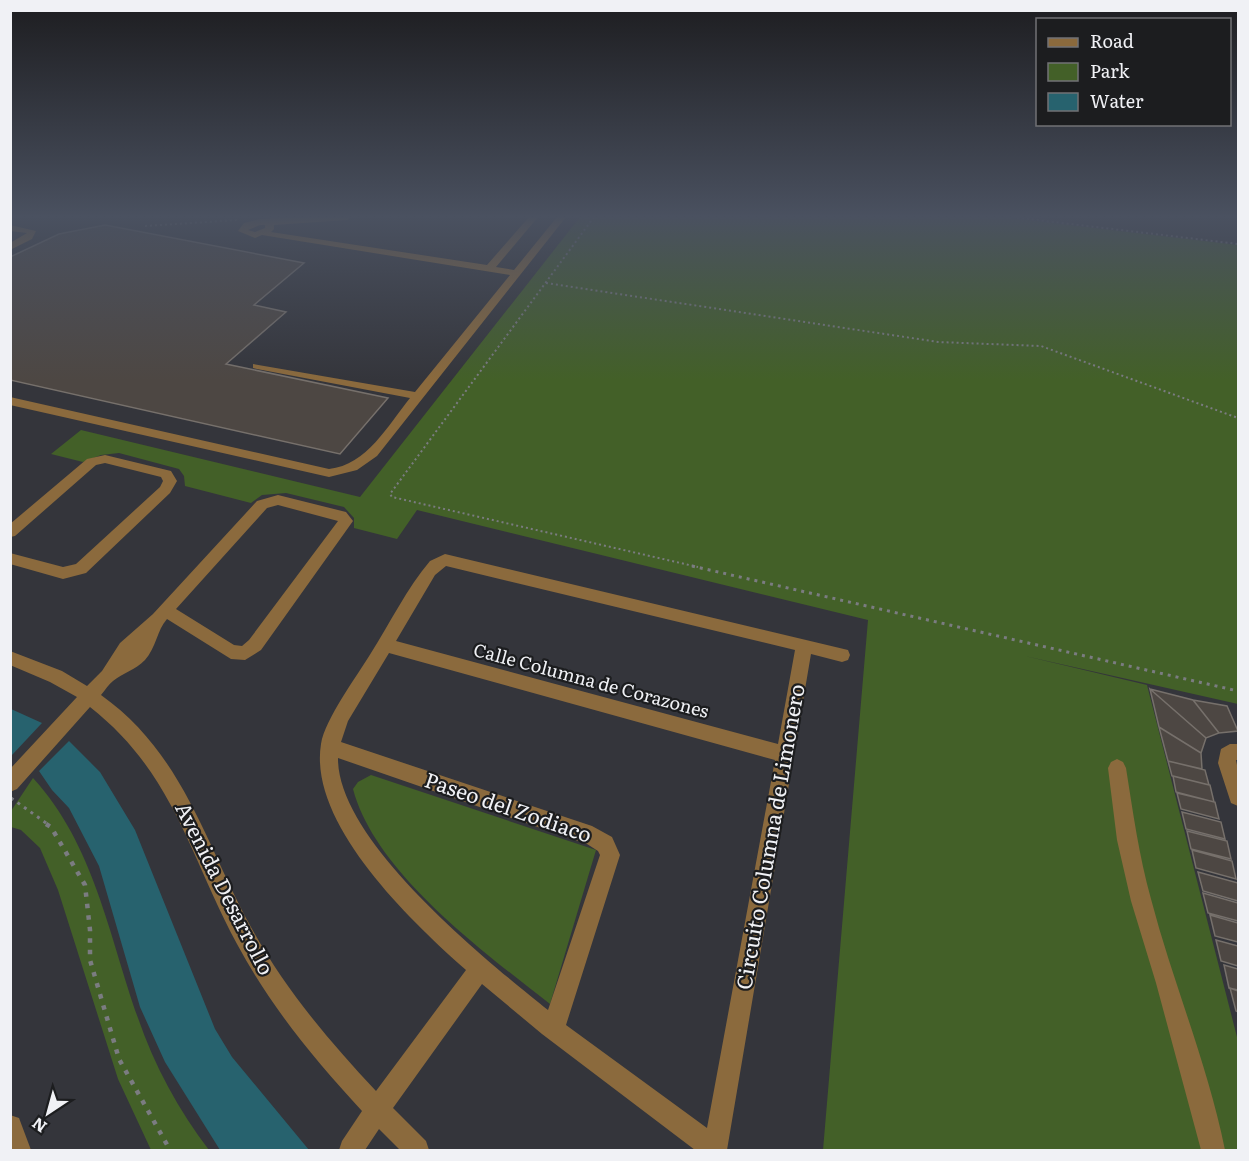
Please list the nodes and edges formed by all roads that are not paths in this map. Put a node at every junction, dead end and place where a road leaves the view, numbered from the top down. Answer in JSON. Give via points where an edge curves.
{"nodes":[{"id":1,"x":504,"y":271,"type":"edge"},
{"id":2,"x":517,"y":273,"type":"joint"},
{"id":3,"x":257,"y":366,"type":"dead end"},
{"id":4,"x":418,"y":396,"type":"junction"},
{"id":5,"x":10,"y":401,"type":"edge"},
{"id":6,"x":10,"y":532,"type":"edge"},
{"id":7,"x":10,"y":558,"type":"edge"},
{"id":8,"x":166,"y":610,"type":"junction"},
{"id":9,"x":386,"y":645,"type":"junction"},
{"id":10,"x":804,"y":646,"type":"junction"},
{"id":11,"x":843,"y":655,"type":"dead end"},
{"id":12,"x":10,"y":658,"type":"edge"},
{"id":13,"x":89,"y":695,"type":"junction"},
{"id":14,"x":329,"y":746,"type":"junction"},
{"id":15,"x":1239,"y":752,"type":"edge"},
{"id":16,"x":785,"y":754,"type":"junction"},
{"id":17,"x":1117,"y":768,"type":"dead end"},
{"id":18,"x":10,"y":783,"type":"edge"},
{"id":19,"x":1239,"y":796,"type":"edge"},
{"id":20,"x":480,"y":969,"type":"junction"},
{"id":21,"x":554,"y":1028,"type":"junction"},
{"id":22,"x":377,"y":1109,"type":"junction"},
{"id":23,"x":10,"y":1127,"type":"edge"},
{"id":24,"x":19,"y":1150,"type":"edge"},
{"id":25,"x":351,"y":1150,"type":"edge"},
{"id":26,"x":417,"y":1150,"type":"edge"},
{"id":27,"x":715,"y":1150,"type":"edge"},
{"id":28,"x":1213,"y":1150,"type":"edge"}],
"edges":[{"from":1,"to":2,"type":"street"},
{"from":2,"to":4,"type":"street"},
{"from":3,"to":4,"type":"street"},
{"from":4,"to":5,"type":"street","via":[[372,453],[352,468],[329,473]]},
{"from":6,"to":7,"type":"street","via":[[92,462],[105,459],[169,477],[165,490],[81,569],[63,573]]},
{"from":8,"to":8,"type":"street","via":[[231,652],[245,653],[255,645],[346,521],[341,516],[278,500],[266,502]]},
{"from":8,"to":13,"type":"street","via":[[155,624],[152,640],[126,668],[108,675]]},
{"from":9,"to":10,"type":"street","name":"Circuito Columna de Limonero","via":[[430,570],[440,562],[452,560]]},
{"from":9,"to":14,"type":"street","name":"Circuito Columna de Limonero","via":[[334,730]]},
{"from":9,"to":16,"type":"street","name":"Calle Columna de Corazones"},
{"from":10,"to":11,"type":"street"},
{"from":10,"to":16,"type":"street","name":"Circuito Columna de Limonero"},
{"from":12,"to":13,"type":"street","name":"Avenida Desarrollo","via":[[35,666]]},
{"from":13,"to":18,"type":"street"},
{"from":13,"to":22,"type":"street","name":"Avenida Desarrollo","via":[[123,723],[164,774],[254,955],[311,1038]]},
{"from":14,"to":20,"type":"street","name":"Circuito Columna de Limonero","via":[[331,780],[337,799],[367,853],[429,922]]},
{"from":14,"to":21,"type":"street","name":"Paseo del Zodiaco","via":[[592,836],[605,844],[610,855]]},
{"from":15,"to":19,"type":"street","via":[[1227,755]]},
{"from":16,"to":27,"type":"street","name":"Circuito Columna de Limonero"},
{"from":17,"to":28,"type":"street","via":[[1141,901]]},
{"from":20,"to":21,"type":"street","name":"Circuito Columna de Limonero"},
{"from":20,"to":22,"type":"street"},
{"from":21,"to":27,"type":"street","name":"Circuito Columna de Limonero"},
{"from":22,"to":25,"type":"street"},
{"from":22,"to":26,"type":"street","name":"Avenida Desarrollo"},
{"from":23,"to":24,"type":"street"}]}
